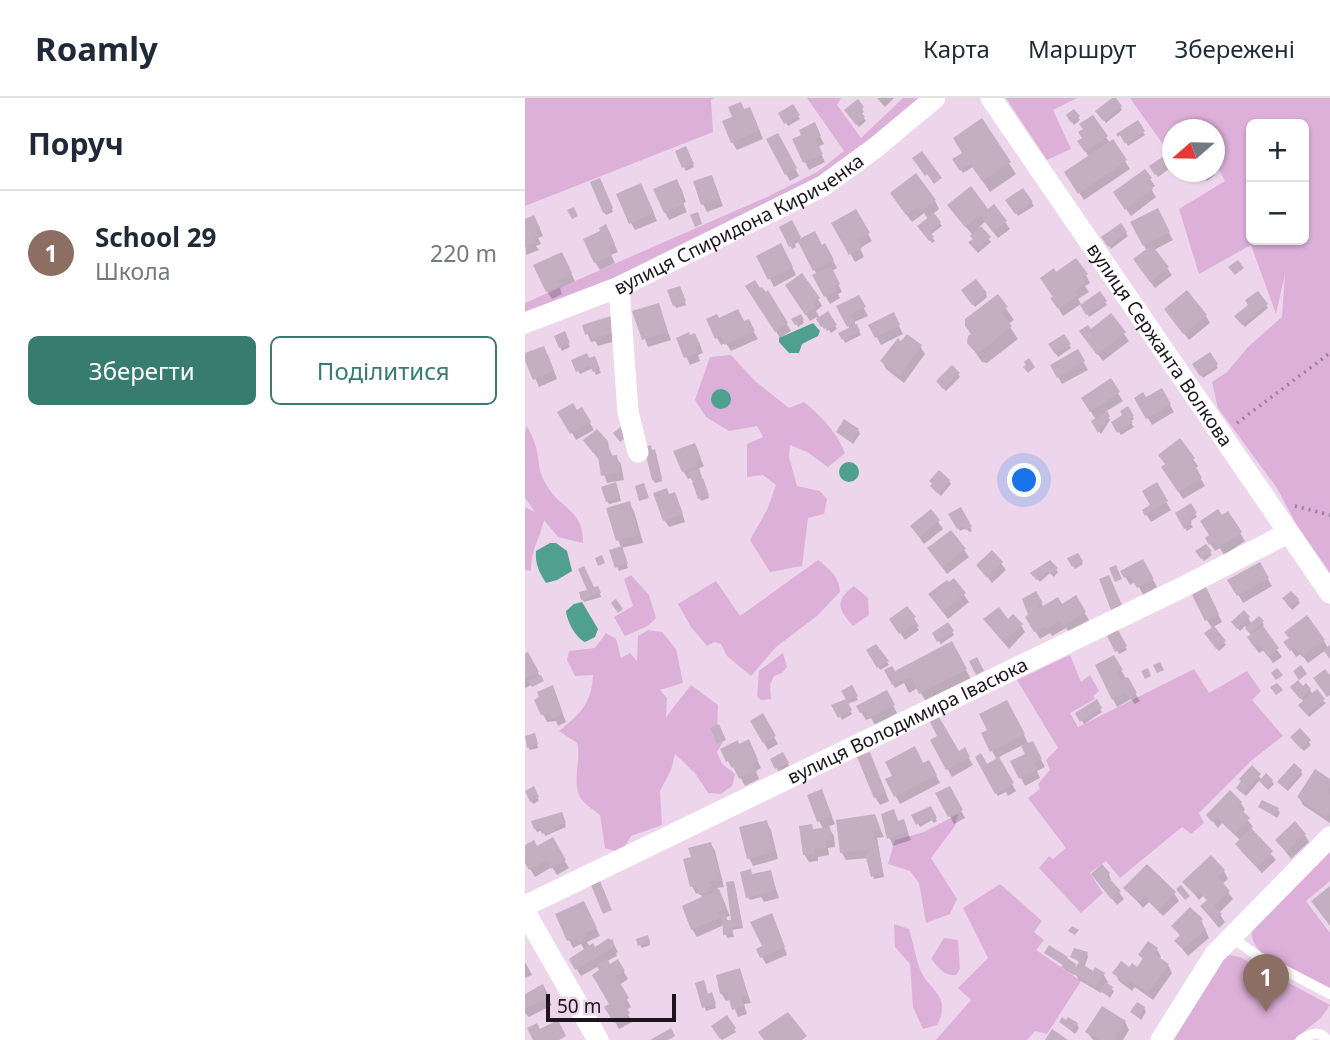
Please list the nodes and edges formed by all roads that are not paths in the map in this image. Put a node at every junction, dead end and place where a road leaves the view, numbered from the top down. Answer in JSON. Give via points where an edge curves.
{"nodes":[{"id":1,"x":935,"y":98,"type":"edge"},
{"id":2,"x":991,"y":98,"type":"edge"},
{"id":3,"x":619,"y":287,"type":"junction"},
{"id":4,"x":525,"y":323,"type":"edge"},
{"id":5,"x":638,"y":452,"type":"dead end"},
{"id":6,"x":1289,"y":533,"type":"junction"},
{"id":7,"x":1330,"y":593,"type":"edge"},
{"id":8,"x":1330,"y":837,"type":"edge"},
{"id":9,"x":525,"y":906,"type":"edge"},
{"id":10,"x":525,"y":912,"type":"edge"},
{"id":11,"x":1231,"y":937,"type":"junction"},
{"id":12,"x":1330,"y":994,"type":"edge"},
{"id":13,"x":598,"y":1040,"type":"edge"},
{"id":14,"x":1161,"y":1040,"type":"edge"},
{"id":15,"x":1301,"y":1040,"type":"edge"},
{"id":16,"x":1327,"y":1040,"type":"edge"}],
"edges":[{"from":1,"to":3,"type":"street","name":"вулиця Спиридона Кириченка","via":[[823,186]]},
{"from":2,"to":6,"type":"street","name":"вулиця Сержанта Волкова"},
{"from":3,"to":4,"type":"street","name":"вулиця Спиридона Кириченка"},
{"from":3,"to":5,"type":"street","via":[[628,412]]},
{"from":6,"to":7,"type":"street","name":"вулиця Сержанта Волкова"},
{"from":6,"to":9,"type":"street","name":"вулиця Володимира Івасюка"},
{"from":8,"to":11,"type":"street"},
{"from":10,"to":13,"type":"street"},
{"from":11,"to":12,"type":"lane"},
{"from":11,"to":14,"type":"street","via":[[1215,954]]},
{"from":15,"to":16,"type":"lane","via":[[1316,1032]]}]}
